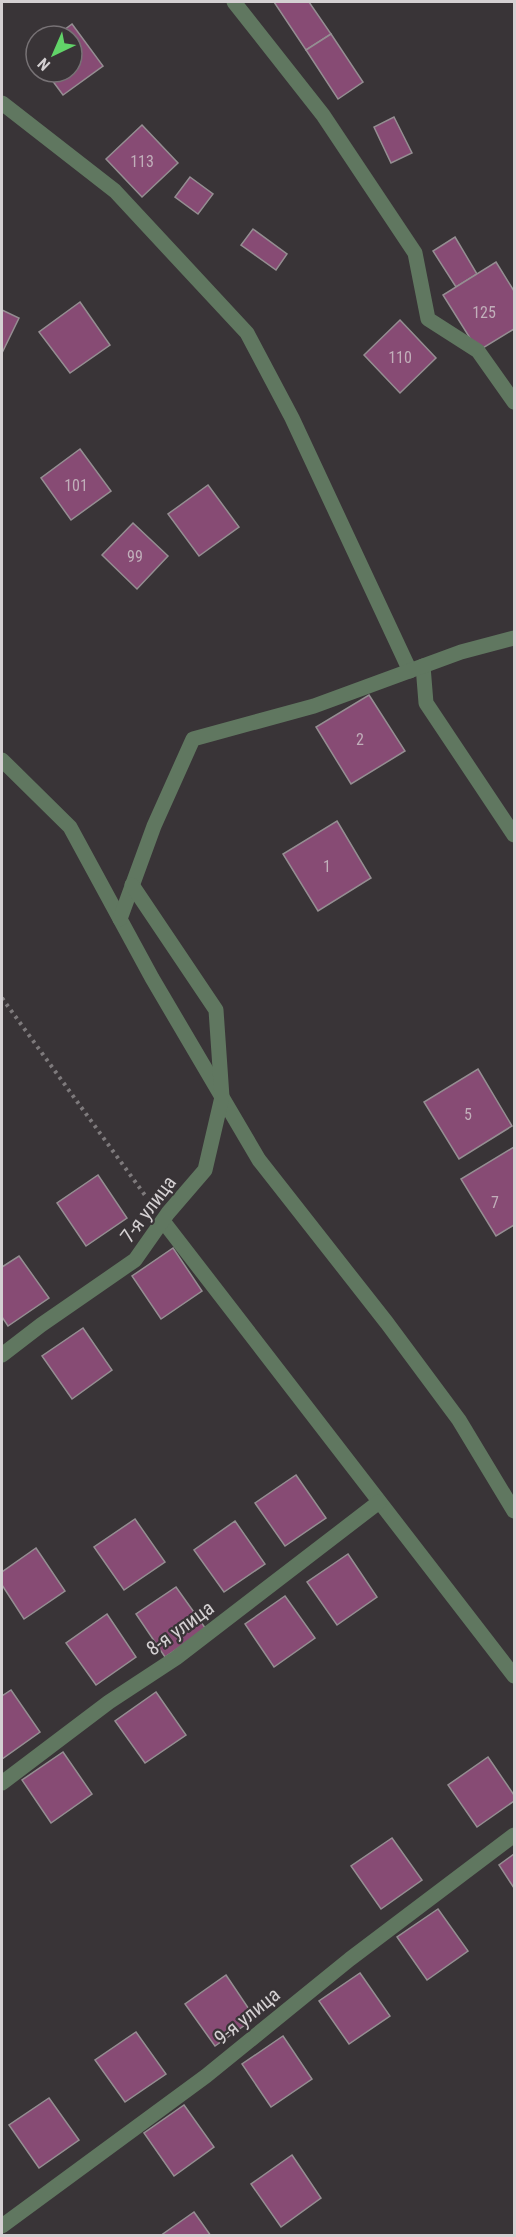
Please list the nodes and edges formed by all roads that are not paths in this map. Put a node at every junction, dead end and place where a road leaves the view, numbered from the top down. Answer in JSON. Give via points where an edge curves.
{"nodes":[{"id":1,"x":234,"y":2,"type":"edge"},
{"id":2,"x":2,"y":104,"type":"edge"},
{"id":3,"x":514,"y":402,"type":"edge"},
{"id":4,"x":514,"y":638,"type":"edge"},
{"id":5,"x":417,"y":668,"type":"junction"},
{"id":6,"x":2,"y":760,"type":"edge"},
{"id":7,"x":514,"y":835,"type":"edge"},
{"id":8,"x":132,"y":885,"type":"junction"},
{"id":9,"x":120,"y":919,"type":"junction"},
{"id":10,"x":222,"y":1097,"type":"junction"},
{"id":11,"x":163,"y":1221,"type":"junction"},
{"id":12,"x":2,"y":1355,"type":"edge"},
{"id":13,"x":379,"y":1502,"type":"junction"},
{"id":14,"x":514,"y":1511,"type":"edge"},
{"id":15,"x":514,"y":1676,"type":"edge"},
{"id":16,"x":2,"y":1782,"type":"edge"},
{"id":17,"x":514,"y":1835,"type":"edge"},
{"id":18,"x":2,"y":2226,"type":"edge"}],
"edges":[{"from":1,"to":3,"type":"street","via":[[323,115],[415,253],[428,319],[478,351]]},
{"from":2,"to":5,"type":"street","via":[[115,191],[247,333]]},
{"from":4,"to":5,"type":"street"},
{"from":5,"to":7,"type":"street","via":[[426,703]]},
{"from":5,"to":8,"type":"street","via":[[314,706],[193,739]]},
{"from":6,"to":9,"type":"street","via":[[70,827]]},
{"from":8,"to":9,"type":"street"},
{"from":8,"to":10,"type":"street","via":[[216,1010]]},
{"from":9,"to":10,"type":"street"},
{"from":10,"to":11,"type":"street","name":"7-я улица","via":[[205,1170]]},
{"from":10,"to":14,"type":"street","via":[[259,1160],[459,1420]]},
{"from":11,"to":12,"type":"street","name":"7-я улица","via":[[135,1260]]},
{"from":11,"to":13,"type":"street"},
{"from":13,"to":15,"type":"street"},
{"from":13,"to":16,"type":"street","name":"8-я улица","via":[[176,1658]]},
{"from":17,"to":18,"type":"street","name":"9-я улица","via":[[350,1959],[206,2076]]}]}
